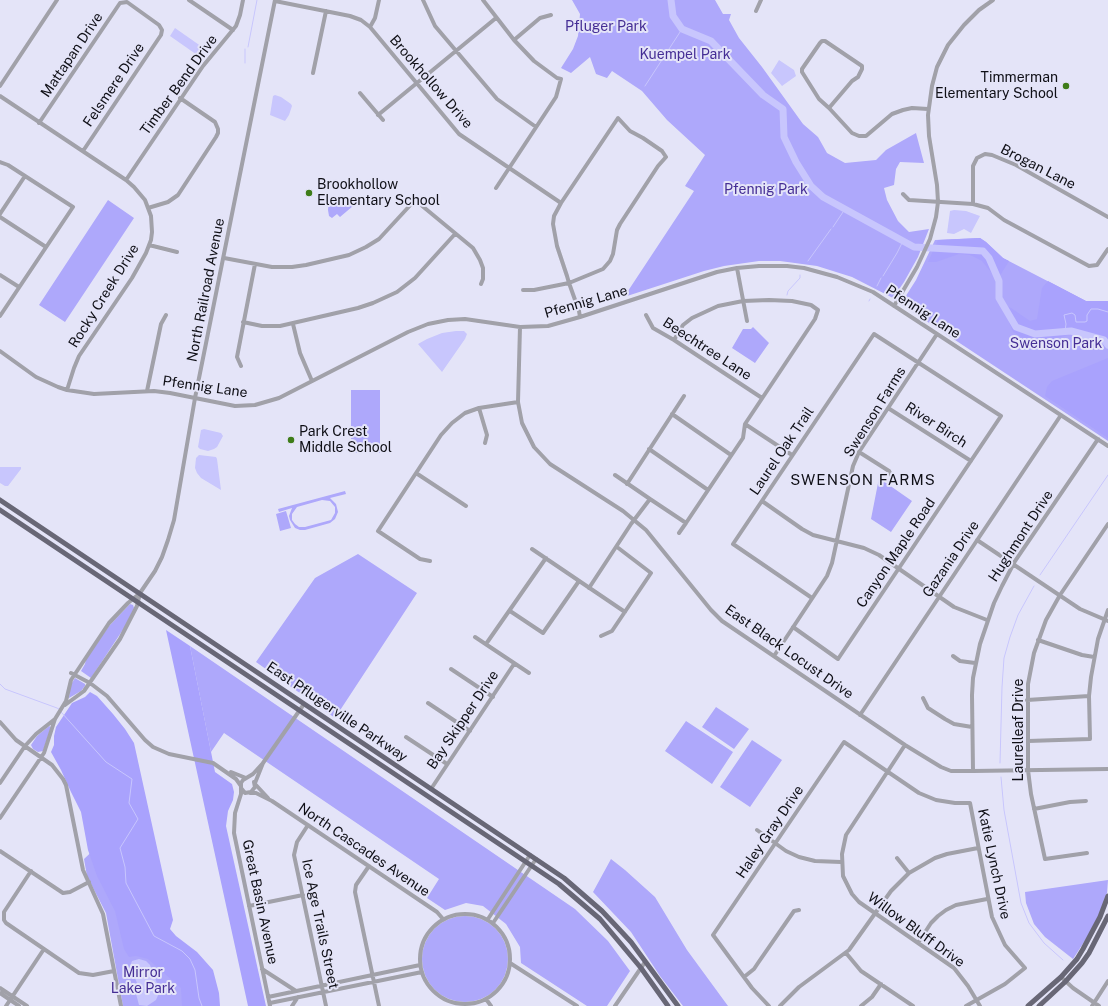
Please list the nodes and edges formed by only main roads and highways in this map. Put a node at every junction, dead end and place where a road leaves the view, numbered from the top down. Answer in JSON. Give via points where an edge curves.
{"nodes":[{"id":1,"x":0,"y":500,"type":"edge"},
{"id":2,"x":0,"y":510,"type":"edge"},
{"id":3,"x":1108,"y":896,"type":"edge"},
{"id":4,"x":1108,"y":916,"type":"edge"},
{"id":5,"x":668,"y":1006,"type":"edge"},
{"id":6,"x":678,"y":1006,"type":"edge"},
{"id":7,"x":1028,"y":1006,"type":"edge"},
{"id":8,"x":1039,"y":1006,"type":"edge"}],
"edges":[{"from":1,"to":6,"type":"main road","name":"East Pflugerville Parkway","via":[[564,878],[602,911],[631,942]]},
{"from":2,"to":5,"type":"main road","name":"East Pflugerville Parkway","via":[[564,888],[600,919],[641,968]]},
{"from":3,"to":7,"type":"main road","via":[[1083,949],[1061,977]]},
{"from":4,"to":8,"type":"main road","via":[[1089,953],[1066,982]]}]}
